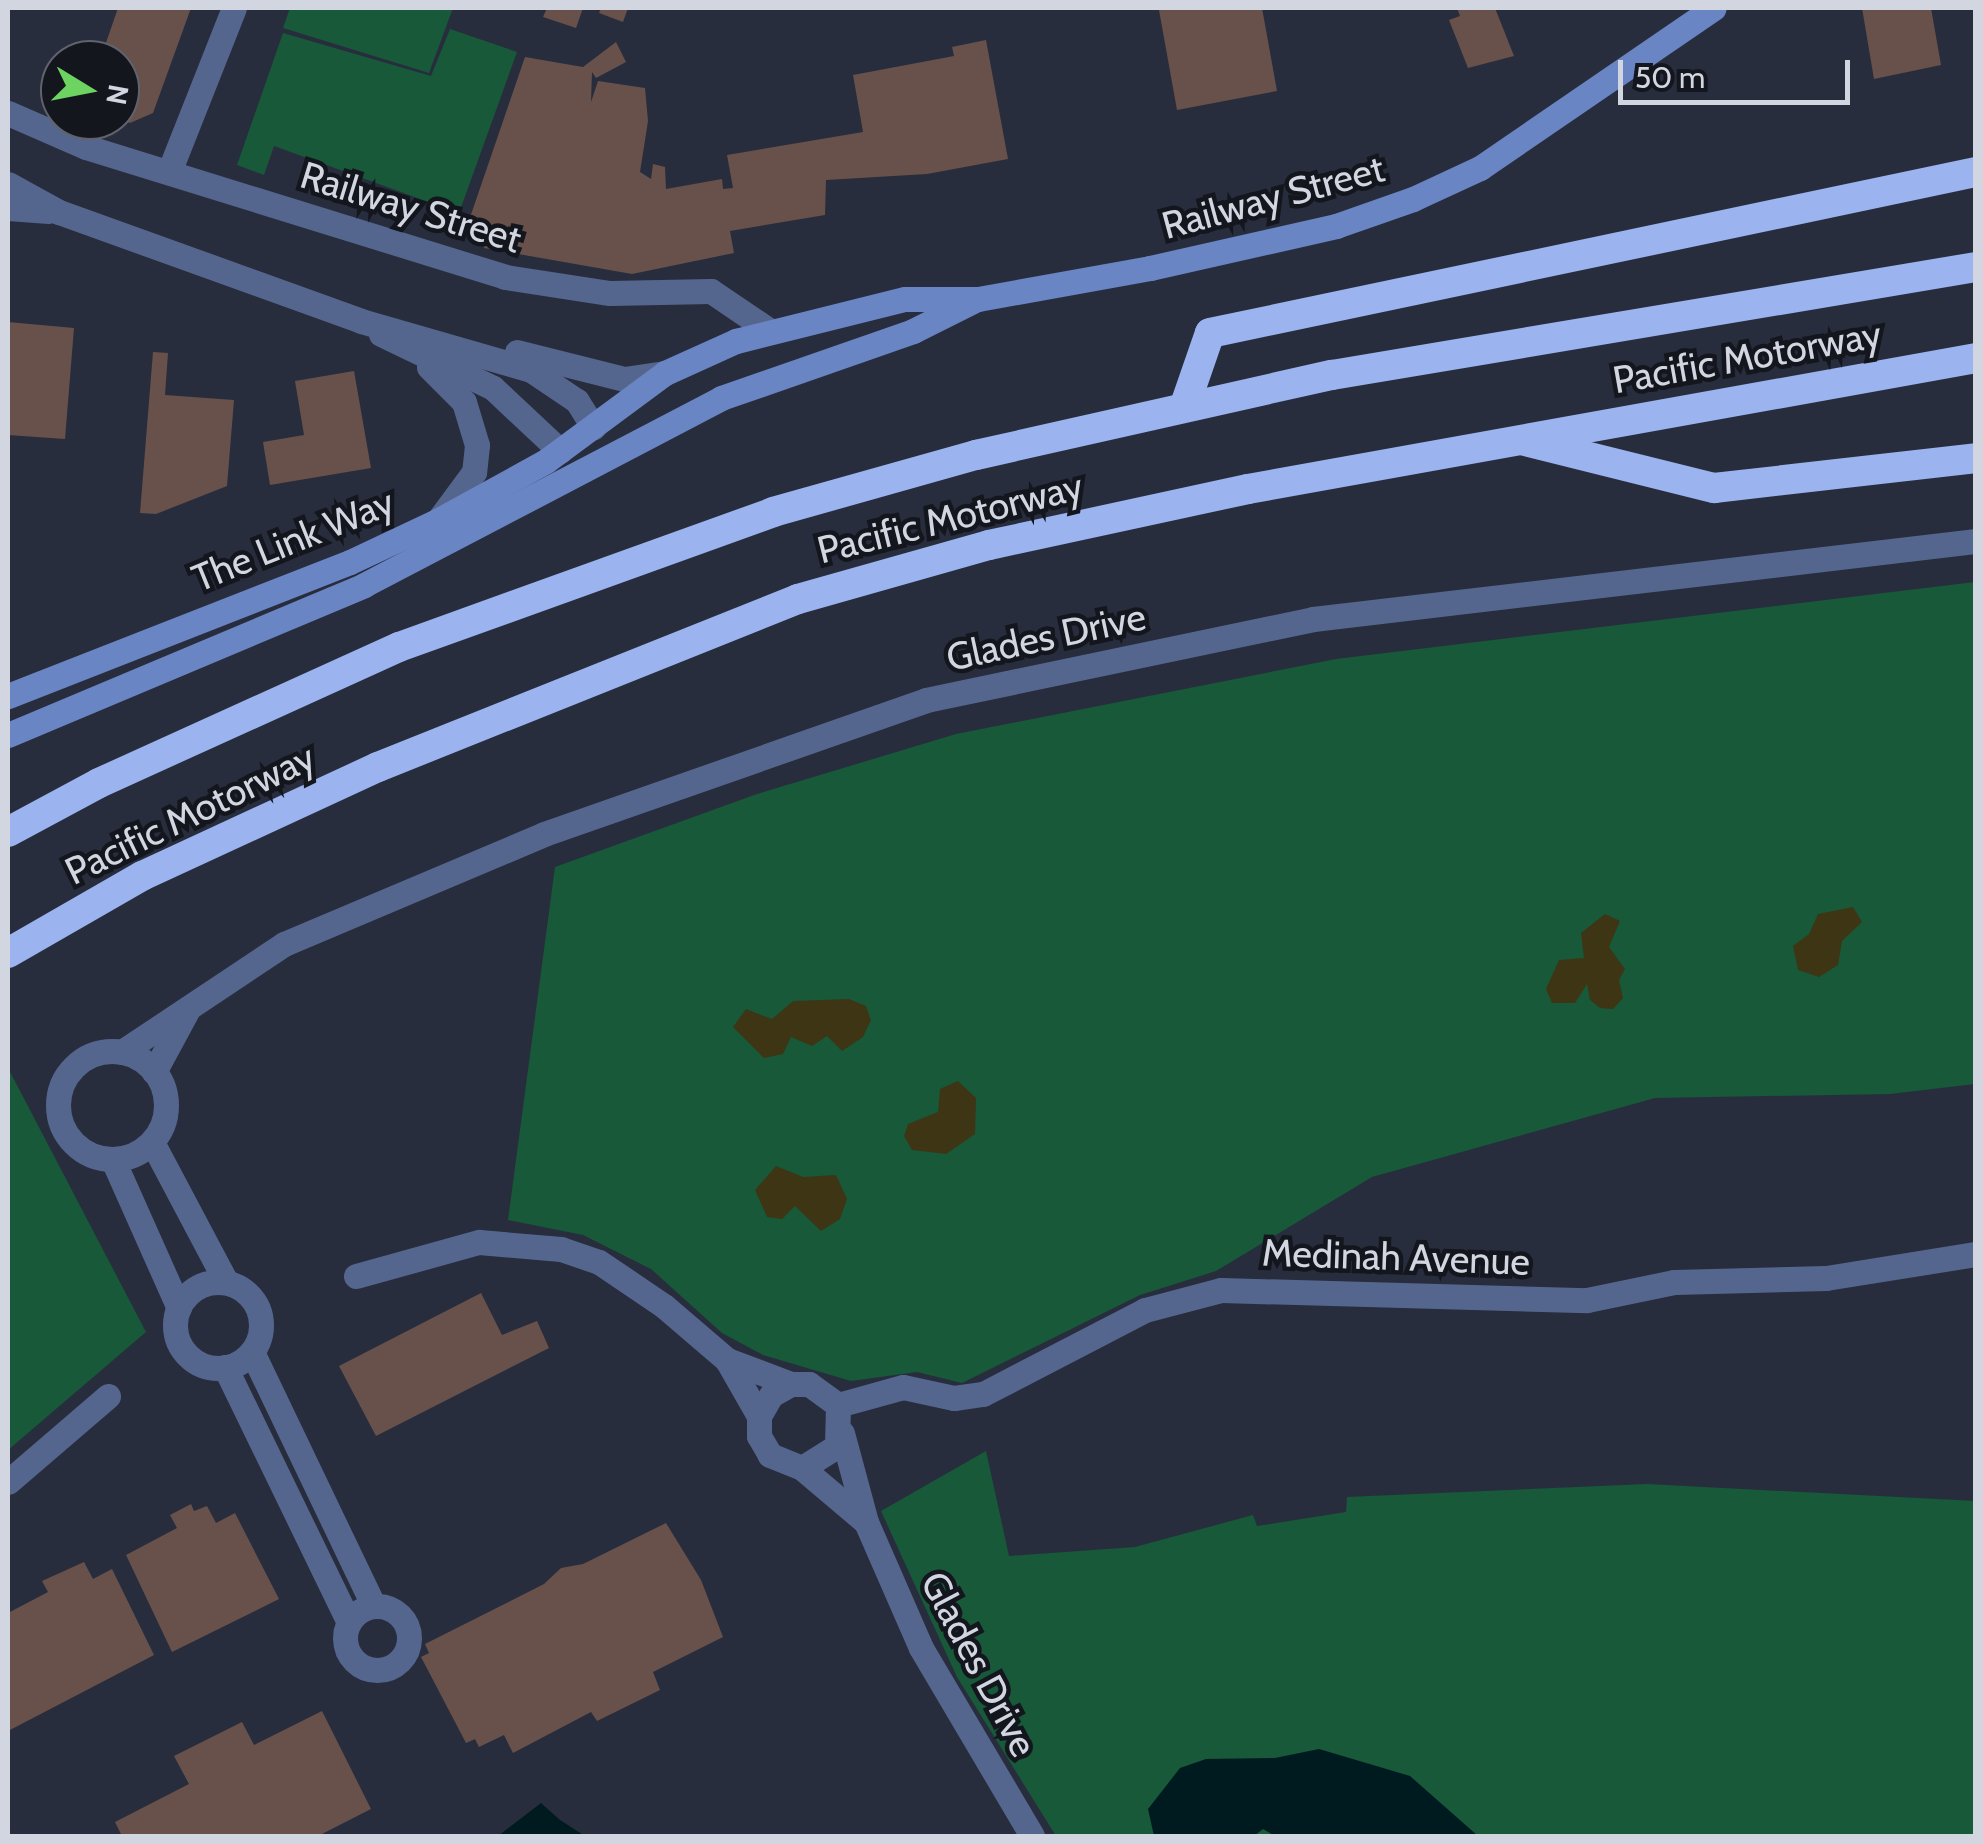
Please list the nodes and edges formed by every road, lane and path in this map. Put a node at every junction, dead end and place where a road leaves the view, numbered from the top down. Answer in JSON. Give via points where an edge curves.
{"nodes":[{"id":1,"x":234,"y":8,"type":"edge"},
{"id":2,"x":1714,"y":8,"type":"edge"},
{"id":3,"x":14,"y":123,"type":"edge"},
{"id":4,"x":169,"y":172,"type":"junction"},
{"id":5,"x":1976,"y":172,"type":"edge"},
{"id":6,"x":8,"y":184,"type":"edge"},
{"id":7,"x":8,"y":208,"type":"edge"},
{"id":8,"x":59,"y":212,"type":"junction"},
{"id":9,"x":1976,"y":268,"type":"edge"},
{"id":10,"x":978,"y":299,"type":"junction"},
{"id":11,"x":360,"y":320,"type":"junction"},
{"id":12,"x":770,"y":331,"type":"junction"},
{"id":13,"x":428,"y":336,"type":"junction"},
{"id":14,"x":386,"y":337,"type":"junction"},
{"id":15,"x":1976,"y":358,"type":"edge"},
{"id":16,"x":665,"y":373,"type":"junction"},
{"id":17,"x":1185,"y":405,"type":"junction"},
{"id":18,"x":593,"y":427,"type":"junction"},
{"id":19,"x":1512,"y":438,"type":"junction"},
{"id":20,"x":560,"y":451,"type":"junction"},
{"id":21,"x":1976,"y":458,"type":"edge"},
{"id":22,"x":591,"y":469,"type":"junction"},
{"id":23,"x":437,"y":521,"type":"junction"},
{"id":24,"x":1976,"y":540,"type":"edge"},
{"id":25,"x":8,"y":696,"type":"edge"},
{"id":26,"x":8,"y":735,"type":"edge"},
{"id":27,"x":8,"y":832,"type":"edge"},
{"id":28,"x":8,"y":953,"type":"edge"},
{"id":29,"x":189,"y":1007,"type":"junction"},
{"id":30,"x":122,"y":1052,"type":"junction"},
{"id":31,"x":154,"y":1072,"type":"junction"},
{"id":32,"x":152,"y":1142,"type":"junction"},
{"id":33,"x":112,"y":1160,"type":"junction"},
{"id":34,"x":1976,"y":1254,"type":"edge"},
{"id":35,"x":356,"y":1276,"type":"dead end"},
{"id":36,"x":226,"y":1280,"type":"junction"},
{"id":37,"x":179,"y":1308,"type":"junction"},
{"id":38,"x":252,"y":1352,"type":"junction"},
{"id":39,"x":727,"y":1360,"type":"junction"},
{"id":40,"x":225,"y":1367,"type":"junction"},
{"id":41,"x":791,"y":1384,"type":"junction"},
{"id":42,"x":108,"y":1396,"type":"dead end"},
{"id":43,"x":838,"y":1405,"type":"junction"},
{"id":44,"x":759,"y":1416,"type":"junction"},
{"id":45,"x":842,"y":1434,"type":"junction"},
{"id":46,"x":802,"y":1468,"type":"junction"},
{"id":47,"x":8,"y":1482,"type":"edge"},
{"id":48,"x":866,"y":1522,"type":"junction"},
{"id":49,"x":373,"y":1605,"type":"junction"},
{"id":50,"x":349,"y":1622,"type":"junction"},
{"id":51,"x":1032,"y":1836,"type":"edge"}],
"edges":[{"from":1,"to":4,"type":"street"},
{"from":2,"to":10,"type":"main road","name":"Railway Street","via":[[1480,168],[1412,200],[1336,226]]},
{"from":3,"to":4,"type":"street","name":"Railway Street"},
{"from":4,"to":12,"type":"street","name":"Railway Street","via":[[424,253],[573,290],[711,291]]},
{"from":5,"to":17,"type":"highway","via":[[1210,333]]},
{"from":6,"to":8,"type":"street","name":"Railway Street"},
{"from":7,"to":8,"type":"street","name":"Railway Street"},
{"from":8,"to":11,"type":"street","name":"Railway Street"},
{"from":9,"to":17,"type":"highway","name":"Pacific Motorway"},
{"from":10,"to":12,"type":"main road","name":"Railway Street","via":[[905,300]]},
{"from":10,"to":22,"type":"main road","name":"Railway Street","via":[[913,332],[722,398]]},
{"from":11,"to":13,"type":"street","name":"Railway Street"},
{"from":11,"to":14,"type":"street","name":"Railway Street"},
{"from":12,"to":16,"type":"main road","name":"Railway Street"},
{"from":13,"to":16,"type":"street","name":"Railway Street","via":[[624,378]]},
{"from":13,"to":18,"type":"street","name":"Railway Street","via":[[539,374],[578,400]]},
{"from":14,"to":20,"type":"street","name":"Railway Street","via":[[493,388]]},
{"from":14,"to":23,"type":"street","name":"Railway Street","via":[[447,382],[473,422],[474,472]]},
{"from":15,"to":19,"type":"highway","name":"Pacific Motorway"},
{"from":16,"to":18,"type":"main road","name":"Railway Street"},
{"from":17,"to":27,"type":"highway","name":"Pacific Motorway","via":[[773,512],[579,577],[399,647],[99,783]]},
{"from":18,"to":20,"type":"main road","name":"The Link Way"},
{"from":18,"to":22,"type":"main road"},
{"from":19,"to":21,"type":"highway","via":[[1714,488]]},
{"from":19,"to":28,"type":"highway","name":"Pacific Motorway","via":[[989,545],[798,599],[360,775],[142,876]]},
{"from":20,"to":22,"type":"main road"},
{"from":20,"to":23,"type":"main road","name":"The Link Way"},
{"from":22,"to":26,"type":"main road","name":"Railway Street","via":[[286,620]]},
{"from":23,"to":25,"type":"main road","name":"The Link Way","via":[[350,562]]},
{"from":24,"to":29,"type":"street","name":"Glades Drive","via":[[1313,619],[926,700],[527,841],[284,944]]},
{"from":29,"to":30,"type":"street","name":"Glades Drive"},
{"from":29,"to":31,"type":"street","name":"Glades Drive"},
{"from":30,"to":31,"type":"street"},
{"from":30,"to":33,"type":"street","name":"Glades Drive","via":[[79,1062],[58,1101],[72,1142]]},
{"from":31,"to":32,"type":"street","via":[[166,1108]]},
{"from":32,"to":33,"type":"street"},
{"from":32,"to":36,"type":"street"},
{"from":33,"to":37,"type":"street"},
{"from":34,"to":43,"type":"street","name":"Medinah Avenue","via":[[1826,1278],[1674,1282],[1587,1300],[1221,1290],[1145,1310],[983,1394],[954,1398],[903,1386]]},
{"from":35,"to":39,"type":"street","name":"Glades Drive","via":[[479,1242],[561,1249],[635,1283]]},
{"from":36,"to":37,"type":"street","via":[[196,1288]]},
{"from":36,"to":38,"type":"street","via":[[259,1309],[262,1328]]},
{"from":37,"to":40,"type":"street","via":[[176,1330],[184,1351],[202,1368]]},
{"from":38,"to":40,"type":"street"},
{"from":38,"to":49,"type":"street"},
{"from":39,"to":41,"type":"street","name":"Glades Drive"},
{"from":39,"to":44,"type":"street","name":"Glades Drive"},
{"from":40,"to":50,"type":"street"},
{"from":41,"to":43,"type":"street","name":"Glades Drive","via":[[826,1392]]},
{"from":41,"to":44,"type":"street","via":[[771,1395]]},
{"from":42,"to":47,"type":"street"},
{"from":43,"to":45,"type":"street","name":"Glades Drive"},
{"from":44,"to":46,"type":"street","name":"Glades Drive","via":[[759,1436],[770,1454]]},
{"from":45,"to":46,"type":"street","via":[[828,1458]]},
{"from":45,"to":48,"type":"street","name":"Glades Drive"},
{"from":46,"to":48,"type":"street","name":"Glades Drive"},
{"from":48,"to":51,"type":"street","name":"Glades Drive","via":[[929,1662]]},
{"from":49,"to":50,"type":"street"},
{"from":49,"to":50,"type":"street","via":[[400,1614],[406,1624],[408,1646],[396,1664],[374,1670],[354,1661],[345,1637]]}]}
